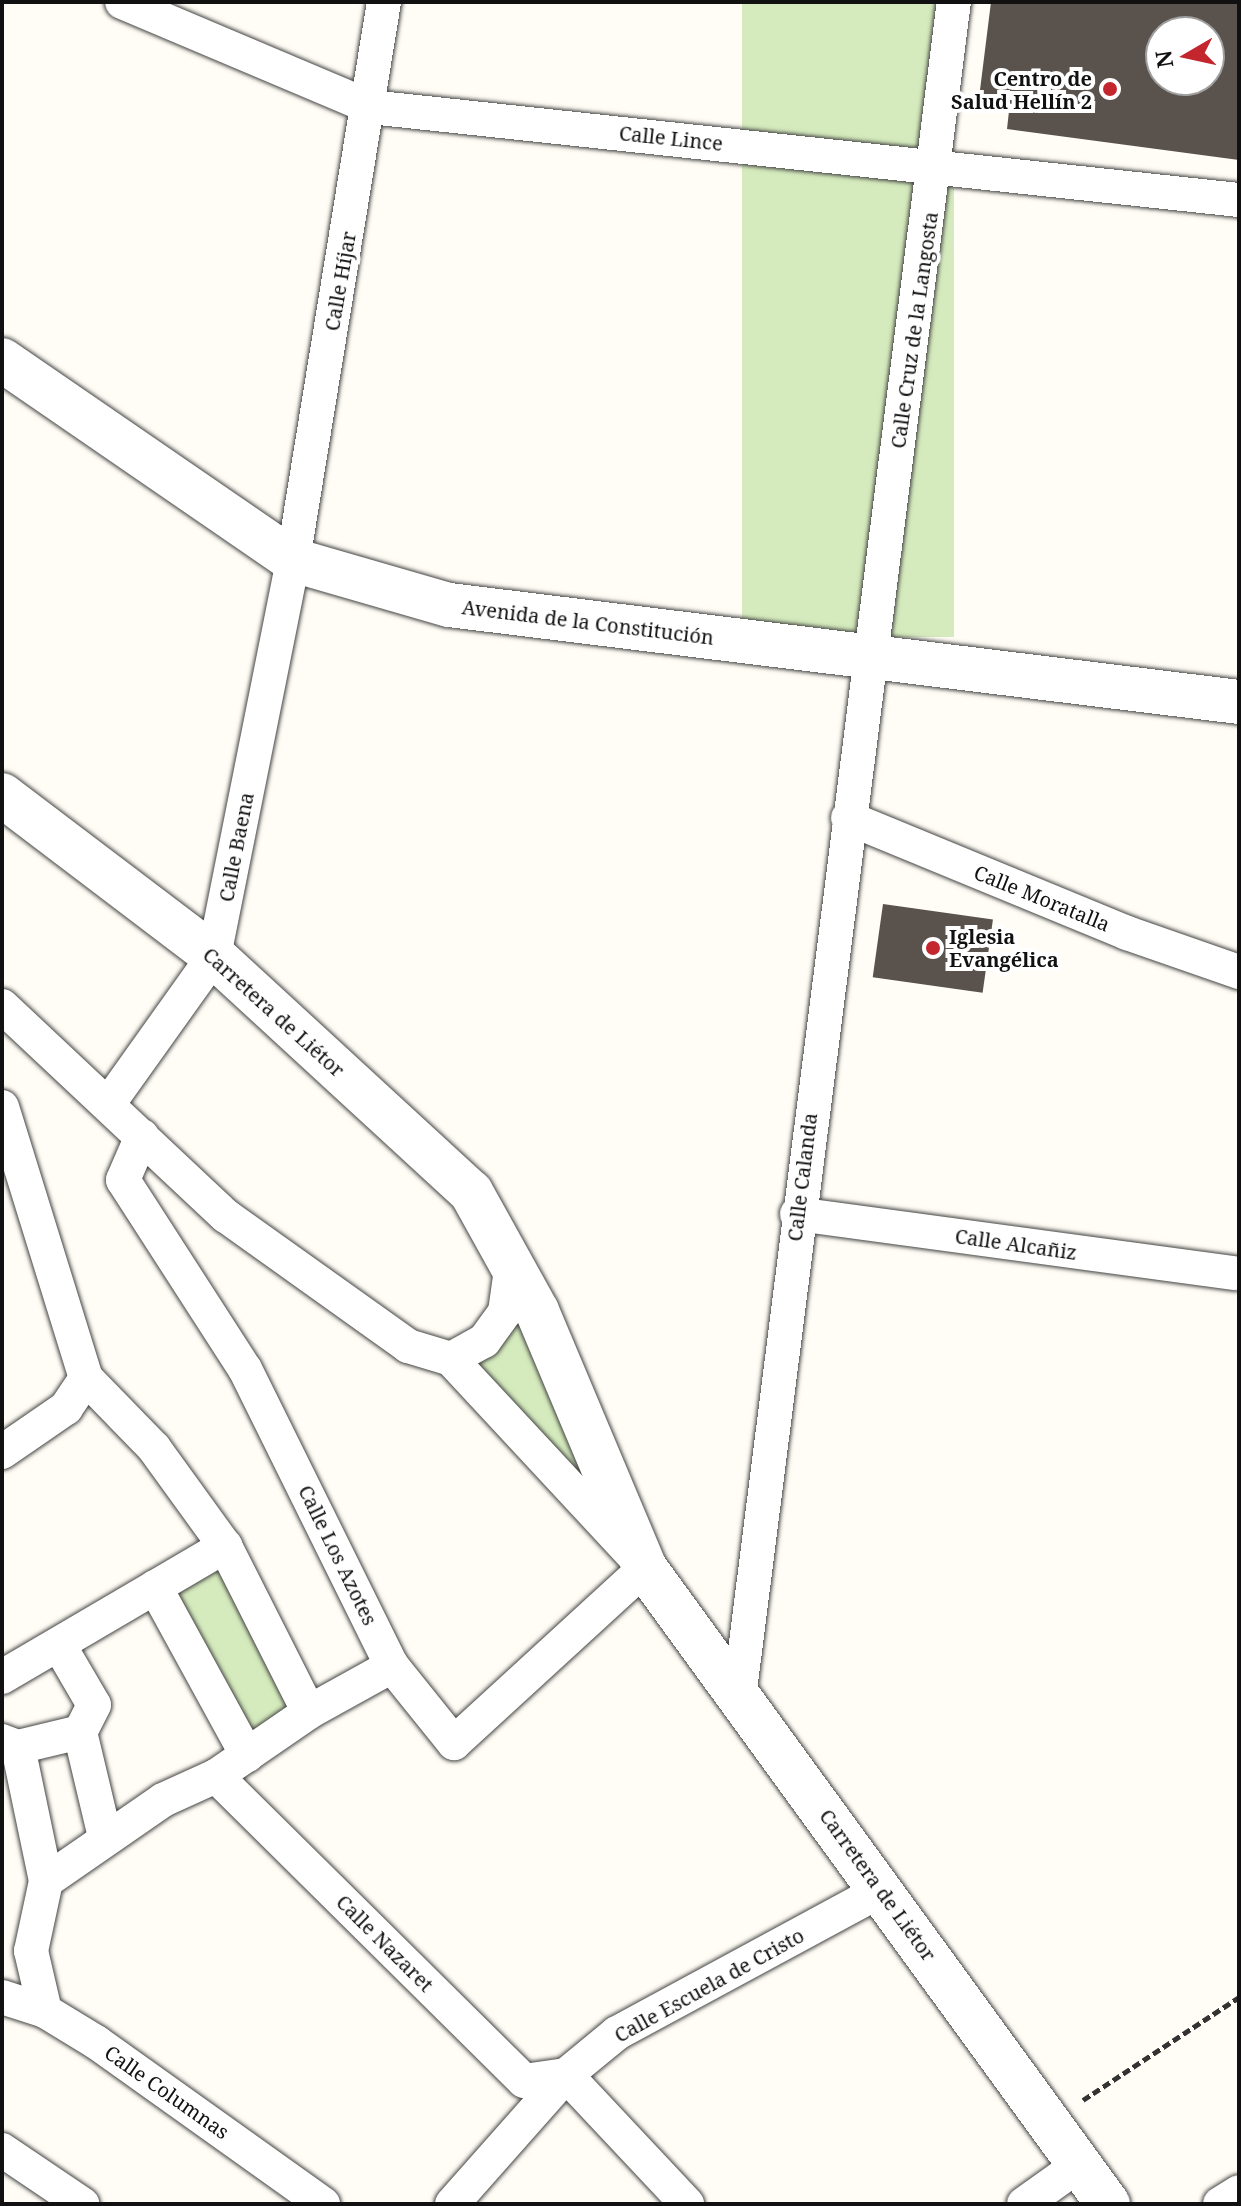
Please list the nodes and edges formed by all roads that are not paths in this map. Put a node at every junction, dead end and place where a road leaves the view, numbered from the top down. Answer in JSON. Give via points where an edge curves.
{"nodes":[{"id":1,"x":122,"y":2,"type":"edge"},
{"id":2,"x":384,"y":2,"type":"edge"},
{"id":3,"x":954,"y":2,"type":"edge"},
{"id":4,"x":370,"y":107,"type":"junction"},
{"id":5,"x":936,"y":166,"type":"junction"},
{"id":6,"x":1239,"y":200,"type":"edge"},
{"id":7,"x":2,"y":360,"type":"edge"},
{"id":8,"x":293,"y":560,"type":"junction"},
{"id":9,"x":868,"y":657,"type":"junction"},
{"id":10,"x":1239,"y":702,"type":"edge"},
{"id":11,"x":2,"y":795,"type":"edge"},
{"id":12,"x":848,"y":818,"type":"junction"},
{"id":13,"x":214,"y":956,"type":"junction"},
{"id":14,"x":1239,"y":972,"type":"edge"},
{"id":15,"x":2,"y":1006,"type":"edge"},
{"id":16,"x":109,"y":1103,"type":"junction"},
{"id":17,"x":2,"y":1107,"type":"edge"},
{"id":18,"x":142,"y":1136,"type":"junction"},
{"id":19,"x":797,"y":1214,"type":"junction"},
{"id":20,"x":512,"y":1263,"type":"junction"},
{"id":21,"x":1235,"y":1273,"type":"dead end"},
{"id":22,"x":451,"y":1359,"type":"junction"},
{"id":23,"x":86,"y":1378,"type":"junction"},
{"id":24,"x":9,"y":1434,"type":"edge"},
{"id":25,"x":225,"y":1546,"type":"junction"},
{"id":26,"x":645,"y":1568,"type":"junction"},
{"id":27,"x":155,"y":1587,"type":"junction"},
{"id":28,"x":59,"y":1645,"type":"junction"},
{"id":29,"x":392,"y":1666,"type":"junction"},
{"id":30,"x":2,"y":1677,"type":"edge"},
{"id":31,"x":739,"y":1698,"type":"junction"},
{"id":32,"x":309,"y":1712,"type":"junction"},
{"id":33,"x":80,"y":1732,"type":"junction"},
{"id":34,"x":10,"y":1744,"type":"edge"},
{"id":35,"x":247,"y":1755,"type":"junction"},
{"id":36,"x":216,"y":1776,"type":"junction"},
{"id":37,"x":105,"y":1837,"type":"junction"},
{"id":38,"x":46,"y":1881,"type":"junction"},
{"id":39,"x":882,"y":1890,"type":"junction"},
{"id":40,"x":2,"y":1997,"type":"edge"},
{"id":41,"x":45,"y":2011,"type":"junction"},
{"id":42,"x":566,"y":2075,"type":"junction"},
{"id":43,"x":2,"y":2150,"type":"edge"},
{"id":44,"x":1080,"y":2164,"type":"junction"},
{"id":45,"x":1239,"y":2192,"type":"edge"},
{"id":46,"x":82,"y":2204,"type":"edge"},
{"id":47,"x":323,"y":2204,"type":"edge"},
{"id":48,"x":452,"y":2204,"type":"edge"},
{"id":49,"x":687,"y":2204,"type":"edge"},
{"id":50,"x":1024,"y":2204,"type":"edge"},
{"id":51,"x":1108,"y":2204,"type":"edge"},
{"id":52,"x":1220,"y":2204,"type":"edge"}],
"edges":[{"from":1,"to":4,"type":"street","name":"Calle Lince"},
{"from":2,"to":4,"type":"street","name":"Calle Híjar"},
{"from":3,"to":5,"type":"street","name":"Calle Cruz de la Langosta"},
{"from":4,"to":5,"type":"street","name":"Calle Lince"},
{"from":4,"to":8,"type":"street","name":"Calle Híjar"},
{"from":5,"to":6,"type":"street","name":"Calle Lince"},
{"from":5,"to":9,"type":"street","name":"Calle Cruz de la Langosta"},
{"from":7,"to":8,"type":"street","name":"Avenida de la Constitución"},
{"from":8,"to":9,"type":"street","name":"Avenida de la Constitución","via":[[449,605]]},
{"from":8,"to":13,"type":"street","name":"Calle Baena"},
{"from":9,"to":10,"type":"street","name":"Avenida de la Constitución"},
{"from":9,"to":12,"type":"street","name":"Calle Calanda"},
{"from":11,"to":13,"type":"street","name":"Carretera de Liétor"},
{"from":12,"to":14,"type":"street","name":"Calle Moratalla","via":[[1127,933]]},
{"from":12,"to":19,"type":"street","name":"Calle Calanda"},
{"from":13,"to":16,"type":"street","name":"Calle Baena"},
{"from":13,"to":20,"type":"street","name":"Carretera de Liétor","via":[[471,1192]]},
{"from":15,"to":16,"type":"street","via":[[55,1060]]},
{"from":16,"to":18,"type":"street"},
{"from":17,"to":23,"type":"street"},
{"from":18,"to":22,"type":"street","via":[[226,1216],[408,1346]]},
{"from":18,"to":29,"type":"street","name":"Calle Los Azotes","via":[[123,1180],[245,1369]]},
{"from":19,"to":21,"type":"street","name":"Calle Alcañiz"},
{"from":19,"to":31,"type":"street","name":"Calle Calanda"},
{"from":20,"to":22,"type":"street","via":[[505,1312],[484,1341]]},
{"from":20,"to":26,"type":"street","name":"Carretera de Liétor"},
{"from":22,"to":26,"type":"street","name":"Carretera de Liétor"},
{"from":23,"to":24,"type":"street","via":[[66,1408]]},
{"from":23,"to":25,"type":"street","via":[[154,1448]]},
{"from":25,"to":27,"type":"street"},
{"from":25,"to":32,"type":"street"},
{"from":26,"to":29,"type":"street","name":"Calle Los Azotes","via":[[454,1743]]},
{"from":26,"to":31,"type":"street","name":"Carretera de Liétor"},
{"from":27,"to":28,"type":"street"},
{"from":27,"to":35,"type":"street"},
{"from":28,"to":30,"type":"street"},
{"from":28,"to":33,"type":"street","via":[[94,1705]]},
{"from":29,"to":32,"type":"street"},
{"from":31,"to":39,"type":"street","name":"Carretera de Liétor"},
{"from":32,"to":35,"type":"street"},
{"from":33,"to":34,"type":"street"},
{"from":33,"to":37,"type":"street"},
{"from":34,"to":38,"type":"street"},
{"from":35,"to":36,"type":"street"},
{"from":36,"to":37,"type":"street","via":[[163,1800]]},
{"from":36,"to":42,"type":"street","name":"Calle Nazaret","via":[[524,2081]]},
{"from":37,"to":38,"type":"street"},
{"from":38,"to":41,"type":"street","via":[[31,1951]]},
{"from":39,"to":42,"type":"street","name":"Calle Escuela de Cristo","via":[[617,2033]]},
{"from":39,"to":44,"type":"street","name":"Carretera de Liétor"},
{"from":40,"to":41,"type":"street","name":"Calle Columnas"},
{"from":41,"to":47,"type":"street","name":"Calle Columnas","via":[[192,2107]]},
{"from":42,"to":48,"type":"street","name":"Calle Escuela de Cristo"},
{"from":42,"to":49,"type":"street"},
{"from":43,"to":46,"type":"street"},
{"from":44,"to":50,"type":"street"},
{"from":44,"to":51,"type":"street","name":"Carretera de Liétor"},
{"from":45,"to":52,"type":"street"}]}
